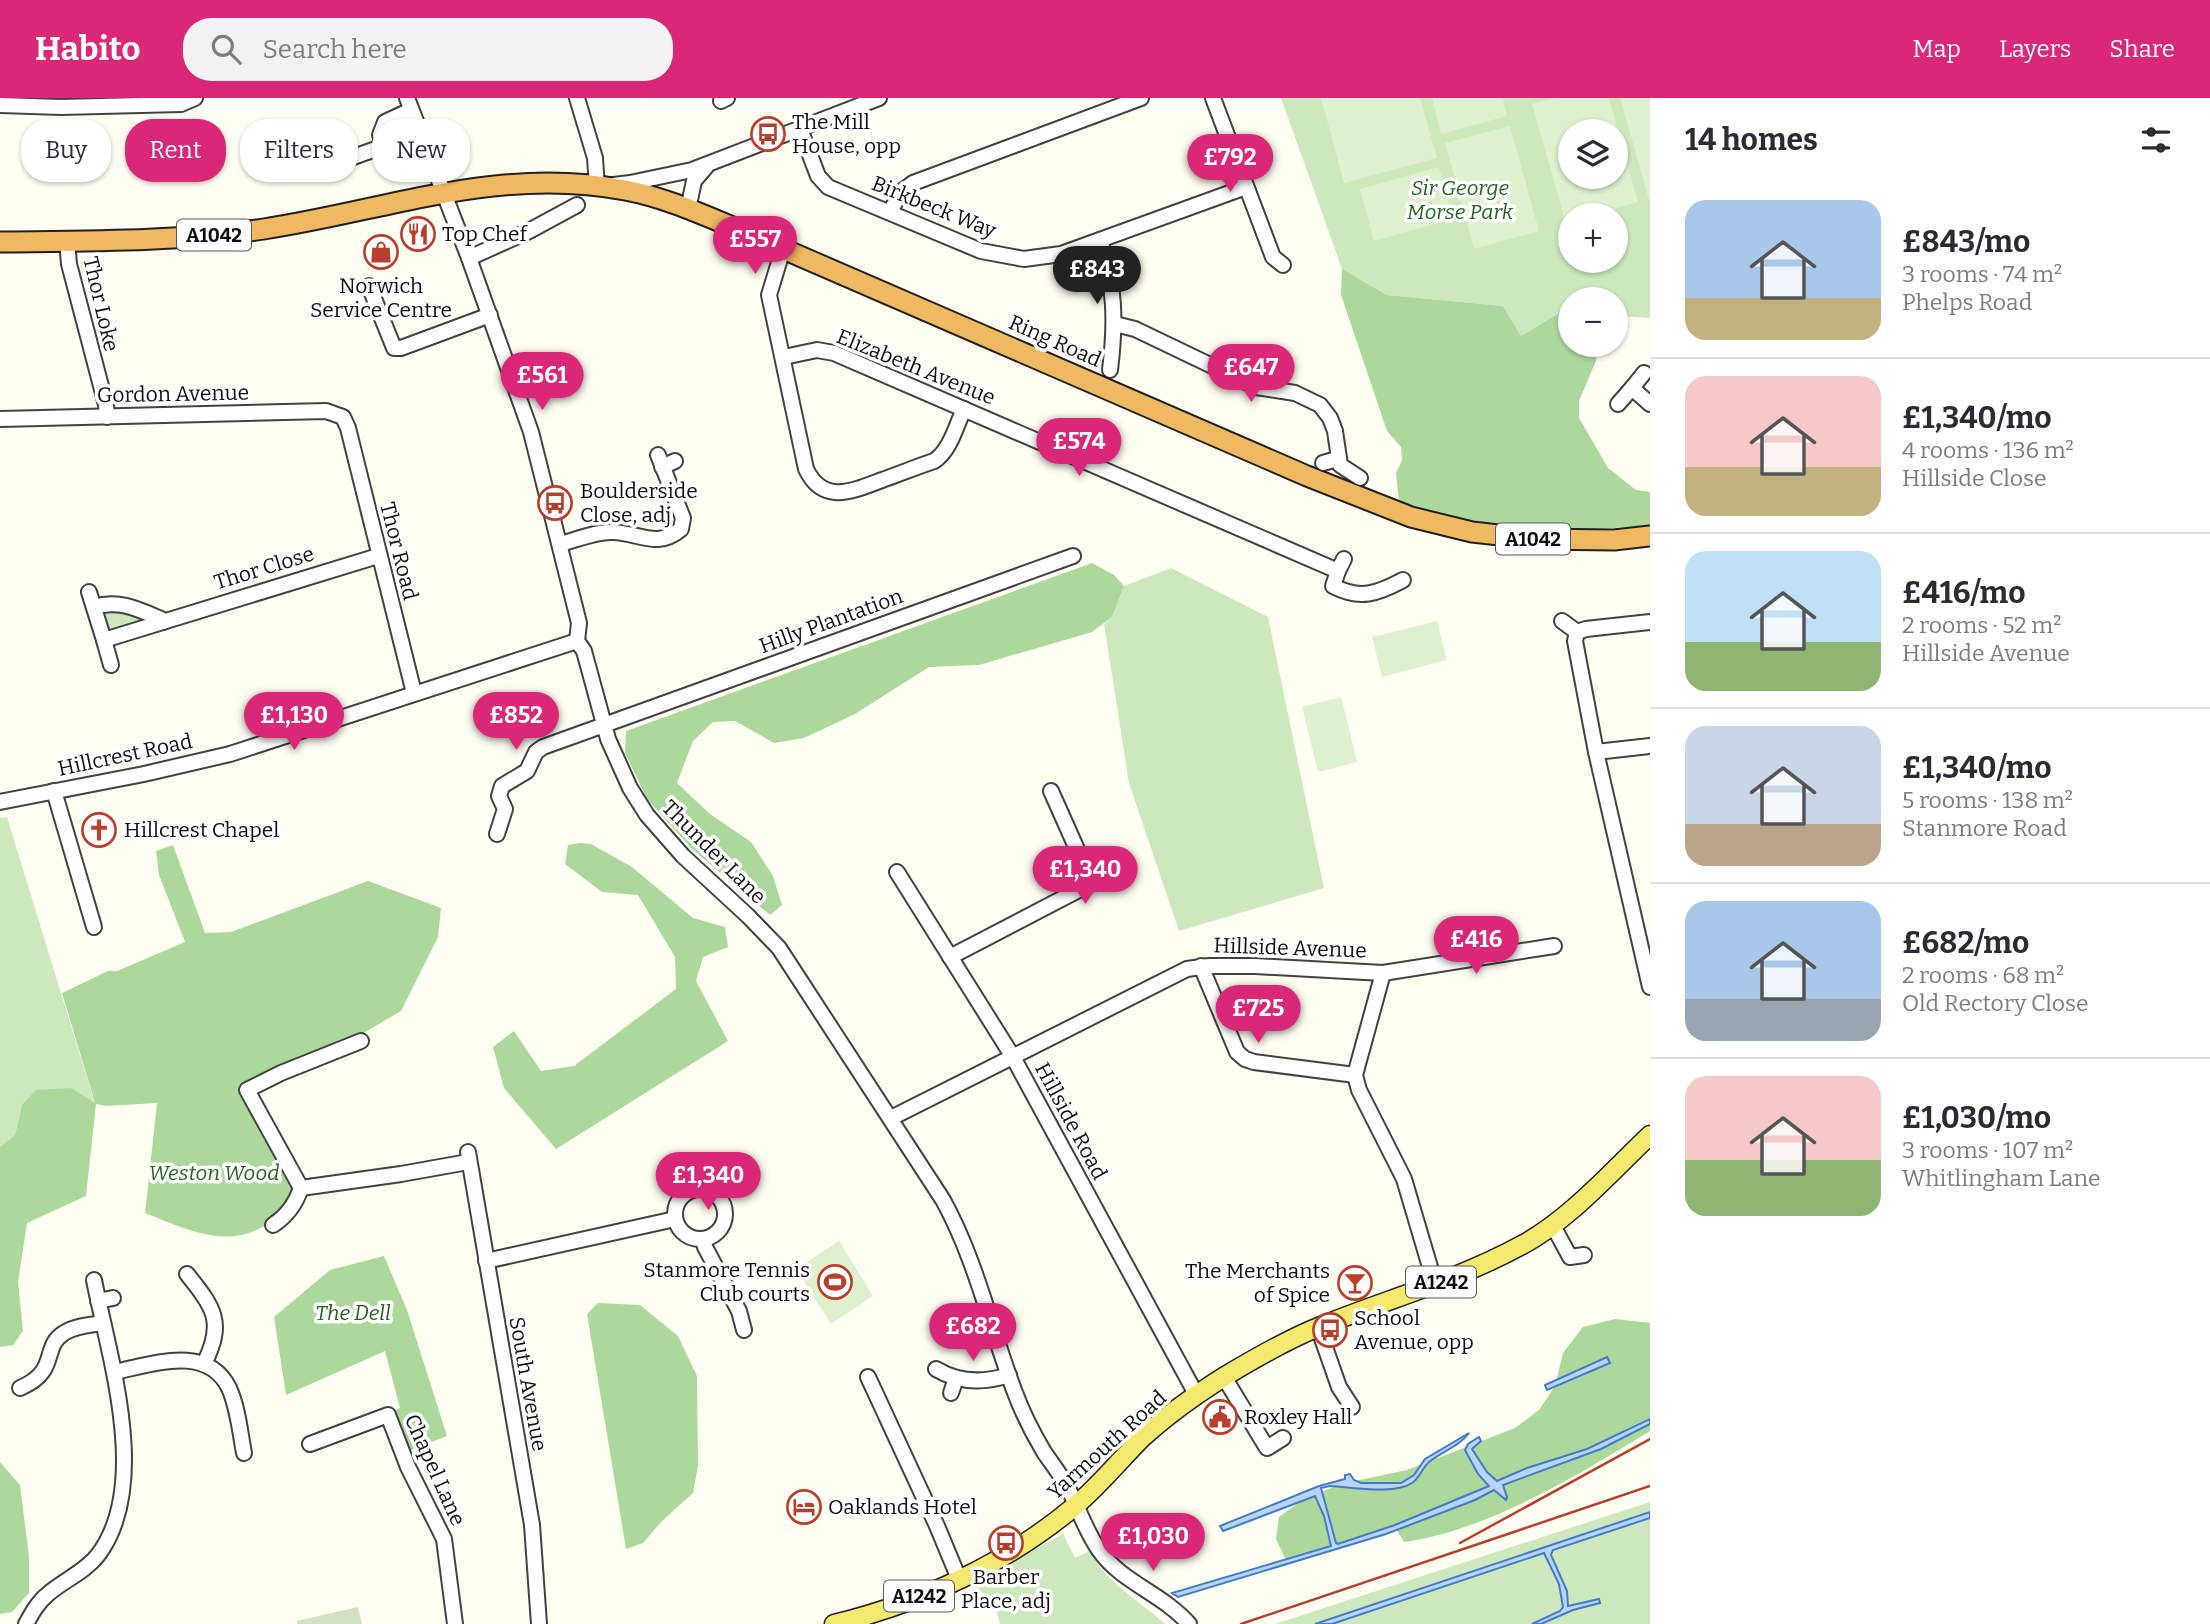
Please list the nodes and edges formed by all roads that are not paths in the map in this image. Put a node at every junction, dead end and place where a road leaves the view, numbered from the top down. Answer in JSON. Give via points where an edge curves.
{"nodes":[{"id":1,"x":195,"y":98,"type":"edge"},
{"id":2,"x":577,"y":98,"type":"edge"},
{"id":3,"x":880,"y":98,"type":"edge"},
{"id":4,"x":1142,"y":98,"type":"edge"},
{"id":5,"x":1213,"y":98,"type":"edge"},
{"id":6,"x":40,"y":102,"type":"edge"},
{"id":7,"x":409,"y":104,"type":"edge"},
{"id":8,"x":0,"y":105,"type":"edge"},
{"id":9,"x":800,"y":129,"type":"junction"},
{"id":10,"x":358,"y":155,"type":"edge"},
{"id":11,"x":710,"y":164,"type":"junction"},
{"id":12,"x":597,"y":187,"type":"junction"},
{"id":13,"x":1246,"y":187,"type":"junction"},
{"id":14,"x":444,"y":192,"type":"junction"},
{"id":15,"x":577,"y":205,"type":"dead end"},
{"id":16,"x":688,"y":209,"type":"junction"},
{"id":17,"x":890,"y":212,"type":"junction"},
{"id":18,"x":1100,"y":240,"type":"junction"},
{"id":19,"x":67,"y":241,"type":"junction"},
{"id":20,"x":0,"y":242,"type":"edge"},
{"id":21,"x":783,"y":249,"type":"junction"},
{"id":22,"x":469,"y":258,"type":"junction"},
{"id":23,"x":1283,"y":265,"type":"dead end"},
{"id":24,"x":369,"y":286,"type":"dead end"},
{"id":25,"x":490,"y":315,"type":"junction"},
{"id":26,"x":1115,"y":324,"type":"junction"},
{"id":27,"x":783,"y":357,"type":"junction"},
{"id":28,"x":1110,"y":370,"type":"dead end"},
{"id":29,"x":1644,"y":373,"type":"dead end"},
{"id":30,"x":1632,"y":388,"type":"junction"},
{"id":31,"x":1618,"y":404,"type":"dead end"},
{"id":32,"x":1650,"y":404,"type":"edge"},
{"id":33,"x":964,"y":409,"type":"junction"},
{"id":34,"x":107,"y":417,"type":"junction"},
{"id":35,"x":0,"y":419,"type":"edge"},
{"id":36,"x":344,"y":419,"type":"joint"},
{"id":37,"x":1337,"y":459,"type":"junction"},
{"id":38,"x":665,"y":461,"type":"dead end"},
{"id":39,"x":1322,"y":463,"type":"dead end"},
{"id":40,"x":1360,"y":478,"type":"dead end"},
{"id":41,"x":1650,"y":536,"type":"edge"},
{"id":42,"x":560,"y":544,"type":"junction"},
{"id":43,"x":378,"y":556,"type":"junction"},
{"id":44,"x":1073,"y":556,"type":"dead end"},
{"id":45,"x":1403,"y":580,"type":"dead end"},
{"id":46,"x":89,"y":592,"type":"dead end"},
{"id":47,"x":94,"y":607,"type":"junction"},
{"id":48,"x":1562,"y":621,"type":"dead end"},
{"id":49,"x":163,"y":622,"type":"junction"},
{"id":50,"x":1650,"y":622,"type":"edge"},
{"id":51,"x":1577,"y":632,"type":"junction"},
{"id":52,"x":104,"y":640,"type":"junction"},
{"id":53,"x":577,"y":641,"type":"junction"},
{"id":54,"x":111,"y":665,"type":"dead end"},
{"id":55,"x":414,"y":693,"type":"junction"},
{"id":56,"x":604,"y":725,"type":"junction"},
{"id":57,"x":1650,"y":746,"type":"edge"},
{"id":58,"x":1596,"y":752,"type":"junction"},
{"id":59,"x":1051,"y":791,"type":"dead end"},
{"id":60,"x":54,"y":792,"type":"junction"},
{"id":61,"x":0,"y":802,"type":"edge"},
{"id":62,"x":496,"y":827,"type":"dead end"},
{"id":63,"x":897,"y":872,"type":"dead end"},
{"id":64,"x":94,"y":927,"type":"dead end"},
{"id":65,"x":1554,"y":946,"type":"dead end"},
{"id":66,"x":950,"y":957,"type":"junction"},
{"id":67,"x":1201,"y":966,"type":"junction"},
{"id":68,"x":1383,"y":973,"type":"junction"},
{"id":69,"x":1650,"y":987,"type":"edge"},
{"id":70,"x":360,"y":1041,"type":"dead end"},
{"id":71,"x":1013,"y":1057,"type":"junction"},
{"id":72,"x":1355,"y":1075,"type":"junction"},
{"id":73,"x":891,"y":1118,"type":"junction"},
{"id":74,"x":1650,"y":1135,"type":"edge"},
{"id":75,"x":301,"y":1188,"type":"junction"},
{"id":76,"x":675,"y":1219,"type":"junction"},
{"id":77,"x":1552,"y":1224,"type":"junction"},
{"id":78,"x":273,"y":1225,"type":"dead end"},
{"id":79,"x":703,"y":1239,"type":"junction"},
{"id":80,"x":1575,"y":1258,"type":"dead end"},
{"id":81,"x":486,"y":1261,"type":"junction"},
{"id":82,"x":187,"y":1274,"type":"dead end"},
{"id":83,"x":94,"y":1280,"type":"dead end"},
{"id":84,"x":1435,"y":1284,"type":"junction"},
{"id":85,"x":745,"y":1319,"type":"dead end"},
{"id":86,"x":102,"y":1323,"type":"junction"},
{"id":87,"x":1318,"y":1327,"type":"junction"},
{"id":88,"x":204,"y":1364,"type":"junction"},
{"id":89,"x":936,"y":1369,"type":"dead end"},
{"id":90,"x":114,"y":1372,"type":"junction"},
{"id":91,"x":1009,"y":1375,"type":"junction"},
{"id":92,"x":868,"y":1377,"type":"dead end"},
{"id":93,"x":1224,"y":1377,"type":"junction"},
{"id":94,"x":956,"y":1378,"type":"junction"},
{"id":95,"x":20,"y":1388,"type":"dead end"},
{"id":96,"x":951,"y":1393,"type":"dead end"},
{"id":97,"x":1197,"y":1396,"type":"junction"},
{"id":98,"x":1352,"y":1407,"type":"dead end"},
{"id":99,"x":1283,"y":1438,"type":"dead end"},
{"id":100,"x":310,"y":1444,"type":"dead end"},
{"id":101,"x":244,"y":1452,"type":"dead end"},
{"id":102,"x":1077,"y":1505,"type":"junction"},
{"id":103,"x":958,"y":1579,"type":"junction"},
{"id":104,"x":840,"y":1623,"type":"edge"},
{"id":105,"x":26,"y":1624,"type":"edge"},
{"id":106,"x":455,"y":1624,"type":"edge"},
{"id":107,"x":539,"y":1624,"type":"edge"},
{"id":108,"x":1189,"y":1624,"type":"edge"}],
"edges":[{"from":1,"to":6,"type":"street","via":[[181,104]]},
{"from":2,"to":12,"type":"street","via":[[595,158]]},
{"from":3,"to":9,"type":"street"},
{"from":4,"to":17,"type":"street","via":[[913,183],[901,192]]},
{"from":5,"to":13,"type":"street"},
{"from":6,"to":8,"type":"street"},
{"from":7,"to":10,"type":"street","via":[[385,122],[380,135],[384,146]]},
{"from":7,"to":14,"type":"street","name":"Thunder Lane"},
{"from":9,"to":11,"type":"street"},
{"from":9,"to":17,"type":"street","name":"Birkbeck Way","via":[[822,182]]},
{"from":11,"to":12,"type":"street","via":[[654,179]]},
{"from":11,"to":16,"type":"street","via":[[694,181]]},
{"from":12,"to":14,"type":"highway","name":"Ring Road","number":"A1042","via":[[515,184]]},
{"from":12,"to":16,"type":"highway","name":"Ring Road","number":"A1042","via":[[625,190]]},
{"from":13,"to":18,"type":"street","name":"Birkbeck Way"},
{"from":13,"to":23,"type":"street","via":[[1273,257]]},
{"from":14,"to":19,"type":"highway","number":"A1042","via":[[265,229]]},
{"from":14,"to":22,"type":"street","name":"Thunder Lane"},
{"from":15,"to":22,"type":"street"},
{"from":16,"to":21,"type":"highway","name":"Ring Road","number":"A1042"},
{"from":17,"to":18,"type":"street","name":"Birkbeck Way","via":[[981,251],[1024,260]]},
{"from":18,"to":26,"type":"street","via":[[1111,278]]},
{"from":19,"to":20,"type":"highway","number":"A1042"},
{"from":19,"to":34,"type":"street","name":"Thor Loke"},
{"from":21,"to":27,"type":"street","via":[[769,295]]},
{"from":21,"to":41,"type":"highway","name":"Ring Road","number":"A1042","via":[[1411,517],[1472,532],[1535,539]]},
{"from":22,"to":25,"type":"street","name":"Thunder Lane"},
{"from":24,"to":25,"type":"street","via":[[394,348]]},
{"from":25,"to":42,"type":"street","name":"Thunder Lane","via":[[531,432]]},
{"from":26,"to":28,"type":"street"},
{"from":26,"to":37,"type":"street","via":[[1135,328],[1256,387],[1310,398],[1330,418]]},
{"from":27,"to":33,"type":"street","name":"Elizabeth Avenue","via":[[825,350]]},
{"from":27,"to":33,"type":"street","via":[[806,469],[816,485],[827,490],[857,489],[941,457]]},
{"from":29,"to":30,"type":"street"},
{"from":30,"to":31,"type":"street"},
{"from":30,"to":32,"type":"street"},
{"from":33,"to":45,"type":"street","name":"Elizabeth Avenue","via":[[1341,565],[1333,586],[1348,594],[1369,595]]},
{"from":34,"to":35,"type":"street","name":"Gordon Avenue"},
{"from":34,"to":36,"type":"street","name":"Gordon Avenue","via":[[326,411]]},
{"from":36,"to":43,"type":"street","name":"Thor Road"},
{"from":37,"to":39,"type":"street"},
{"from":37,"to":40,"type":"street"},
{"from":38,"to":42,"type":"street","via":[[683,518],[674,535],[656,540],[611,531]]},
{"from":42,"to":53,"type":"street","name":"Thunder Lane","via":[[579,623]]},
{"from":43,"to":49,"type":"street","name":"Thor Close"},
{"from":43,"to":55,"type":"street","name":"Thor Road"},
{"from":44,"to":56,"type":"street","name":"Hilly Plantation"},
{"from":46,"to":47,"type":"street"},
{"from":47,"to":49,"type":"street","via":[[114,602]]},
{"from":47,"to":52,"type":"street"},
{"from":48,"to":51,"type":"street"},
{"from":49,"to":52,"type":"street","name":"Thor Close"},
{"from":50,"to":51,"type":"street"},
{"from":51,"to":58,"type":"street","via":[[1574,641]]},
{"from":52,"to":54,"type":"street"},
{"from":53,"to":55,"type":"street","name":"Hillcrest Road"},
{"from":53,"to":56,"type":"street","name":"Thunder Lane","via":[[584,651]]},
{"from":55,"to":60,"type":"street","name":"Hillcrest Road","via":[[230,754]]},
{"from":56,"to":62,"type":"street","name":"Hilly Plantation","via":[[536,752],[527,771],[502,786],[499,796],[505,809]]},
{"from":56,"to":73,"type":"street","name":"Thunder Lane","via":[[616,760],[647,815],[779,948]]},
{"from":57,"to":58,"type":"street"},
{"from":58,"to":69,"type":"street"},
{"from":59,"to":66,"type":"street","via":[[1092,883]]},
{"from":60,"to":61,"type":"street","name":"Hillcrest Road"},
{"from":60,"to":64,"type":"street"},
{"from":63,"to":66,"type":"street","name":"Hillside Road"},
{"from":65,"to":68,"type":"street","name":"Hillside Avenue"},
{"from":66,"to":71,"type":"street","name":"Hillside Road"},
{"from":67,"to":68,"type":"street","name":"Hillside Avenue"},
{"from":67,"to":71,"type":"street","name":"Hillside Avenue","via":[[1181,970]]},
{"from":67,"to":72,"type":"street","via":[[1237,1052],[1245,1059]]},
{"from":68,"to":72,"type":"street"},
{"from":70,"to":75,"type":"street","via":[[247,1090]]},
{"from":71,"to":73,"type":"street","name":"Hillside Avenue"},
{"from":71,"to":97,"type":"street","name":"Hillside Road"},
{"from":72,"to":84,"type":"street","via":[[1404,1178]]},
{"from":73,"to":91,"type":"street","name":"Thunder Lane","via":[[967,1245]]},
{"from":74,"to":77,"type":"main road","name":"Yarmouth Road","number":"A1242"},
{"from":75,"to":78,"type":"street","via":[[297,1201]]},
{"from":75,"to":81,"type":"street","name":"South Avenue","via":[[401,1174],[468,1157]]},
{"from":76,"to":79,"type":"street","via":[[685,1234]]},
{"from":76,"to":79,"type":"street","via":[[683,1194],[701,1188],[718,1194],[725,1222],[713,1236]]},
{"from":76,"to":81,"type":"street"},
{"from":77,"to":80,"type":"street"},
{"from":77,"to":84,"type":"main road","name":"Yarmouth Road","number":"A1242","via":[[1525,1244]]},
{"from":79,"to":85,"type":"street"},
{"from":81,"to":107,"type":"street","name":"South Avenue","via":[[532,1525]]},
{"from":82,"to":88,"type":"street","via":[[216,1318],[212,1349]]},
{"from":83,"to":86,"type":"street","via":[[105,1300]]},
{"from":84,"to":87,"type":"main road","name":"Yarmouth Road","number":"A1242"},
{"from":86,"to":90,"type":"street"},
{"from":86,"to":95,"type":"street","via":[[64,1332],[45,1371]]},
{"from":87,"to":93,"type":"main road","name":"Yarmouth Road","number":"A1242"},
{"from":87,"to":98,"type":"street","via":[[1339,1387]]},
{"from":88,"to":90,"type":"street","via":[[172,1360]]},
{"from":88,"to":101,"type":"street","via":[[229,1389]]},
{"from":89,"to":94,"type":"street"},
{"from":90,"to":105,"type":"street","via":[[124,1459],[111,1531],[98,1555],[48,1594]]},
{"from":91,"to":94,"type":"street","via":[[977,1382]]},
{"from":91,"to":102,"type":"street","name":"Thunder Lane","via":[[1034,1436]]},
{"from":92,"to":103,"type":"street"},
{"from":93,"to":97,"type":"main road","name":"Yarmouth Road","number":"A1242"},
{"from":93,"to":99,"type":"street","via":[[1262,1451]]},
{"from":94,"to":96,"type":"street"},
{"from":97,"to":102,"type":"main road","name":"Yarmouth Road","number":"A1242","via":[[1144,1436]]},
{"from":100,"to":106,"type":"street","name":"Chapel Lane","via":[[388,1415],[444,1539]]},
{"from":102,"to":103,"type":"main road","name":"Yarmouth Road","number":"A1242","via":[[1024,1544]]},
{"from":102,"to":108,"type":"street","name":"Thunder Lane","via":[[1087,1533],[1109,1564]]},
{"from":103,"to":104,"type":"main road","name":"Yarmouth Road","number":"A1242"}]}
